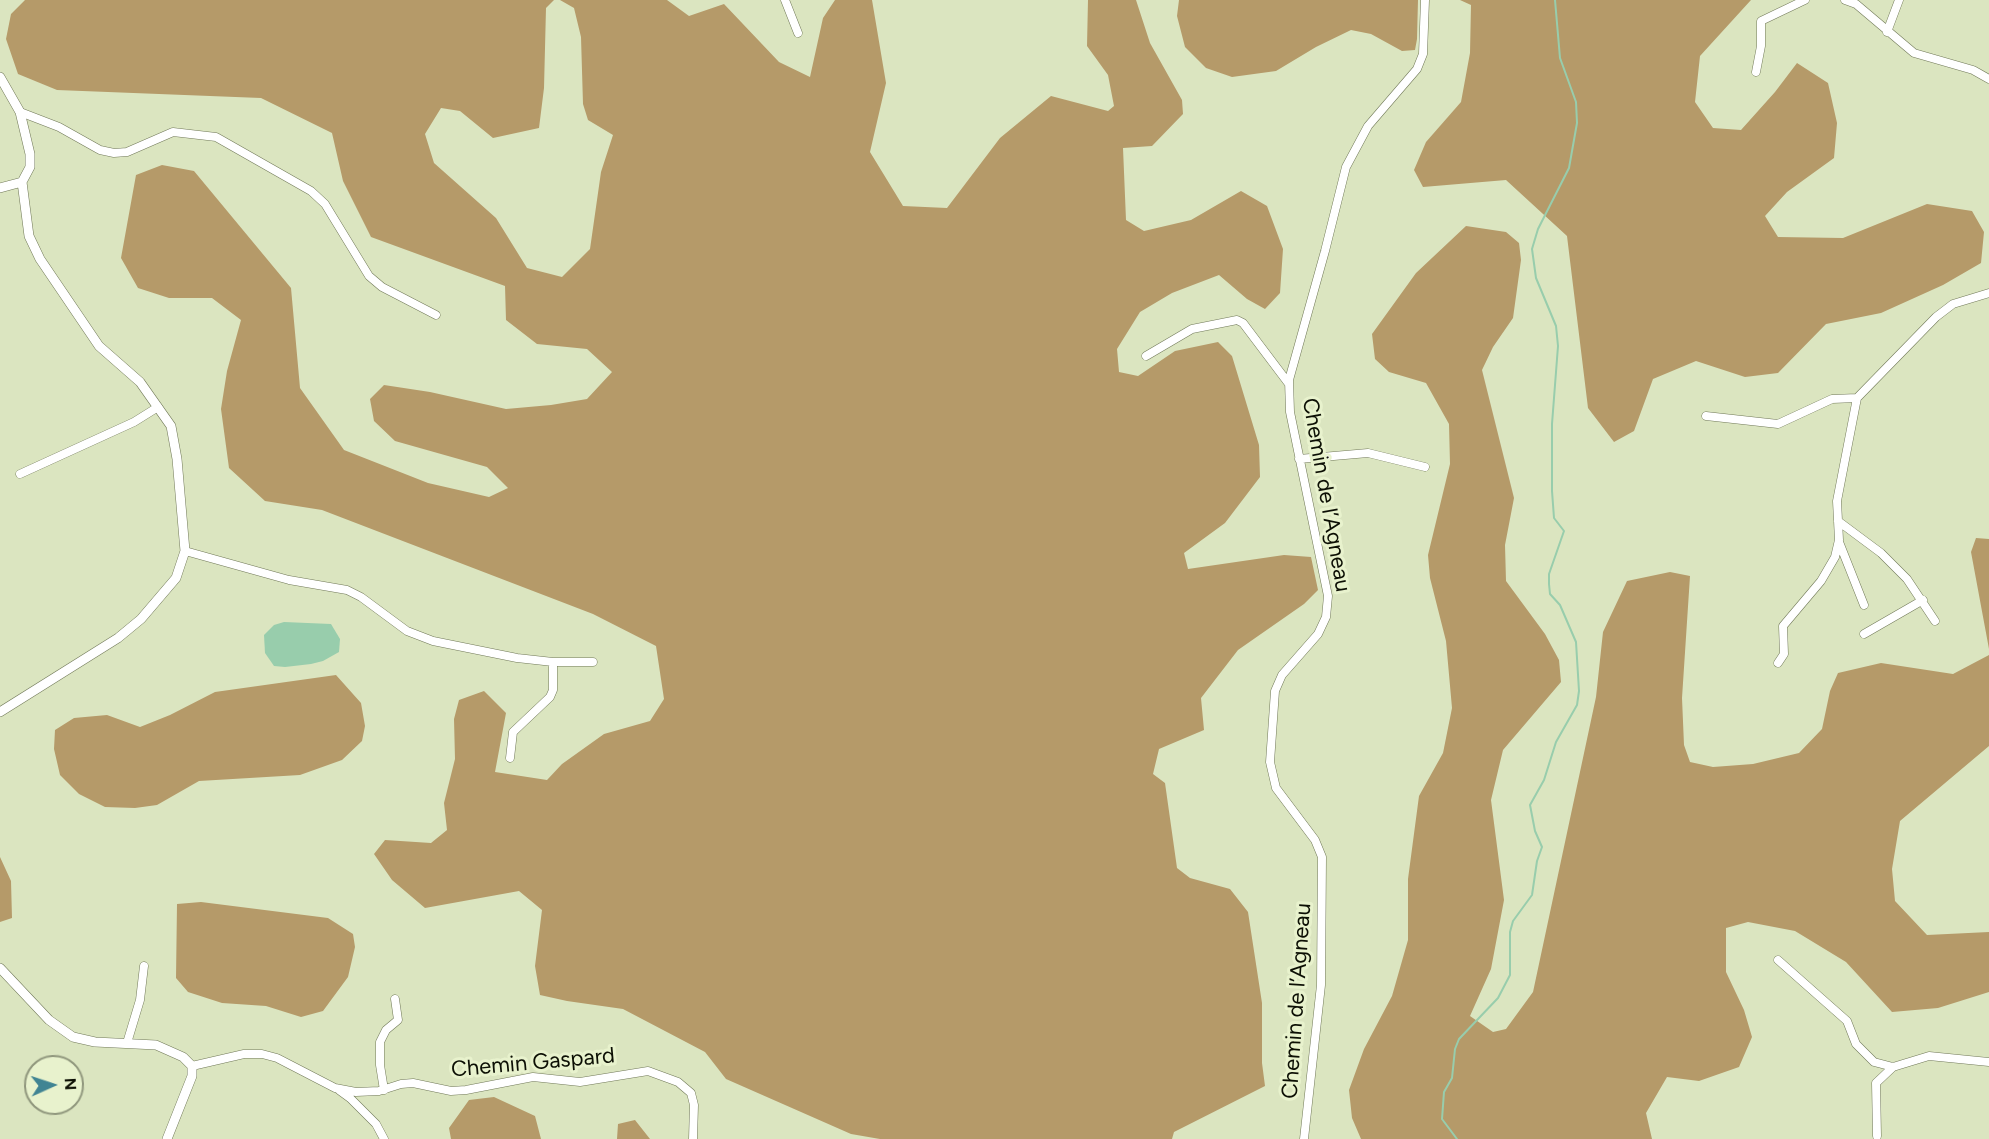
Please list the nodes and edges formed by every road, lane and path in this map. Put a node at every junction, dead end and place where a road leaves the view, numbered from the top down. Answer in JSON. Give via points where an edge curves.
{"nodes":[{"id":1,"x":785,"y":0,"type":"edge"},
{"id":2,"x":1425,"y":0,"type":"edge"},
{"id":3,"x":1805,"y":0,"type":"edge"},
{"id":4,"x":1845,"y":0,"type":"edge"},
{"id":5,"x":1899,"y":0,"type":"edge"},
{"id":6,"x":1887,"y":32,"type":"junction"},
{"id":7,"x":798,"y":33,"type":"dead end"},
{"id":8,"x":1756,"y":72,"type":"dead end"},
{"id":9,"x":0,"y":77,"type":"edge"},
{"id":10,"x":1989,"y":79,"type":"edge"},
{"id":11,"x":20,"y":112,"type":"junction"},
{"id":12,"x":22,"y":182,"type":"junction"},
{"id":13,"x":0,"y":188,"type":"edge"},
{"id":14,"x":1989,"y":293,"type":"edge"},
{"id":15,"x":436,"y":315,"type":"dead end"},
{"id":16,"x":1146,"y":356,"type":"dead end"},
{"id":17,"x":1289,"y":384,"type":"junction"},
{"id":18,"x":1857,"y":398,"type":"junction"},
{"id":19,"x":158,"y":407,"type":"junction"},
{"id":20,"x":1706,"y":416,"type":"dead end"},
{"id":21,"x":1299,"y":459,"type":"junction"},
{"id":22,"x":1425,"y":467,"type":"dead end"},
{"id":23,"x":20,"y":474,"type":"dead end"},
{"id":24,"x":1838,"y":521,"type":"junction"},
{"id":25,"x":1839,"y":540,"type":"junction"},
{"id":26,"x":185,"y":551,"type":"junction"},
{"id":27,"x":1923,"y":600,"type":"junction"},
{"id":28,"x":1864,"y":605,"type":"dead end"},
{"id":29,"x":1935,"y":621,"type":"dead end"},
{"id":30,"x":1864,"y":634,"type":"dead end"},
{"id":31,"x":553,"y":662,"type":"junction"},
{"id":32,"x":593,"y":662,"type":"dead end"},
{"id":33,"x":1778,"y":663,"type":"dead end"},
{"id":34,"x":0,"y":712,"type":"edge"},
{"id":35,"x":510,"y":758,"type":"dead end"},
{"id":36,"x":1778,"y":960,"type":"dead end"},
{"id":37,"x":144,"y":966,"type":"dead end"},
{"id":38,"x":0,"y":968,"type":"edge"},
{"id":39,"x":395,"y":999,"type":"dead end"},
{"id":40,"x":127,"y":1043,"type":"junction"},
{"id":41,"x":1989,"y":1062,"type":"edge"},
{"id":42,"x":192,"y":1066,"type":"junction"},
{"id":43,"x":1893,"y":1067,"type":"junction"},
{"id":44,"x":335,"y":1088,"type":"junction"},
{"id":45,"x":384,"y":1090,"type":"junction"},
{"id":46,"x":1877,"y":1136,"type":"dead end"},
{"id":47,"x":167,"y":1139,"type":"edge"},
{"id":48,"x":384,"y":1139,"type":"edge"},
{"id":49,"x":693,"y":1139,"type":"edge"},
{"id":50,"x":1304,"y":1139,"type":"edge"}],
"edges":[{"from":1,"to":7,"type":"street"},
{"from":2,"to":17,"type":"street","name":"Chemin de l’Agneau","via":[[1423,54],[1417,69],[1368,126],[1346,167]]},
{"from":3,"to":8,"type":"street","via":[[1761,21]]},
{"from":4,"to":6,"type":"street","via":[[1856,4]]},
{"from":5,"to":6,"type":"street"},
{"from":6,"to":10,"type":"street","via":[[1914,52],[1973,70]]},
{"from":9,"to":11,"type":"main road"},
{"from":11,"to":12,"type":"main road","via":[[30,154],[30,167]]},
{"from":11,"to":15,"type":"street","via":[[114,153],[128,152],[173,132],[216,138],[311,191],[325,204],[369,276]]},
{"from":12,"to":13,"type":"main road"},
{"from":12,"to":19,"type":"main road","via":[[29,236],[40,259],[99,346],[140,382]]},
{"from":14,"to":18,"type":"street","via":[[1953,304],[1936,317]]},
{"from":16,"to":17,"type":"street","via":[[1192,329],[1237,320],[1263,347]]},
{"from":17,"to":21,"type":"street","name":"Chemin de l’Agneau"},
{"from":18,"to":20,"type":"street","via":[[1832,399],[1778,424]]},
{"from":18,"to":24,"type":"street","via":[[1837,501]]},
{"from":19,"to":23,"type":"street","via":[[134,422]]},
{"from":19,"to":26,"type":"main road","via":[[171,426]]},
{"from":21,"to":22,"type":"street","via":[[1368,453]]},
{"from":21,"to":50,"type":"street","name":"Chemin de l’Agneau","via":[[1328,605],[1318,634],[1278,683],[1270,762],[1276,789],[1315,840],[1322,857],[1321,985]]},
{"from":24,"to":25,"type":"street"},
{"from":24,"to":27,"type":"street","via":[[1881,553]]},
{"from":25,"to":28,"type":"street"},
{"from":25,"to":33,"type":"street","via":[[1835,557],[1821,580],[1783,626],[1784,654]]},
{"from":26,"to":31,"type":"street","via":[[289,580],[347,590],[407,631],[433,641]]},
{"from":26,"to":34,"type":"main road","via":[[176,578],[141,619],[118,638]]},
{"from":27,"to":29,"type":"street"},
{"from":27,"to":30,"type":"street"},
{"from":31,"to":32,"type":"street"},
{"from":31,"to":35,"type":"street","via":[[550,697],[513,732]]},
{"from":36,"to":43,"type":"street","via":[[1847,1021],[1856,1044],[1874,1062]]},
{"from":37,"to":40,"type":"street","via":[[140,1000]]},
{"from":38,"to":40,"type":"main road","via":[[49,1020],[73,1037]]},
{"from":39,"to":45,"type":"street","via":[[398,1020],[380,1042]]},
{"from":40,"to":42,"type":"main road","via":[[171,1050]]},
{"from":41,"to":43,"type":"street","via":[[1929,1056]]},
{"from":42,"to":44,"type":"street","name":"Chemin Gaspard","via":[[244,1054],[262,1054]]},
{"from":42,"to":47,"type":"main road","via":[[190,1086]]},
{"from":43,"to":46,"type":"street","via":[[1876,1083]]},
{"from":44,"to":45,"type":"street","name":"Chemin Gaspard","via":[[356,1092]]},
{"from":44,"to":48,"type":"street","via":[[376,1124]]},
{"from":45,"to":49,"type":"street","name":"Chemin Gaspard","via":[[413,1083],[466,1090],[533,1077],[580,1082],[648,1071],[678,1082],[691,1093]]}]}
